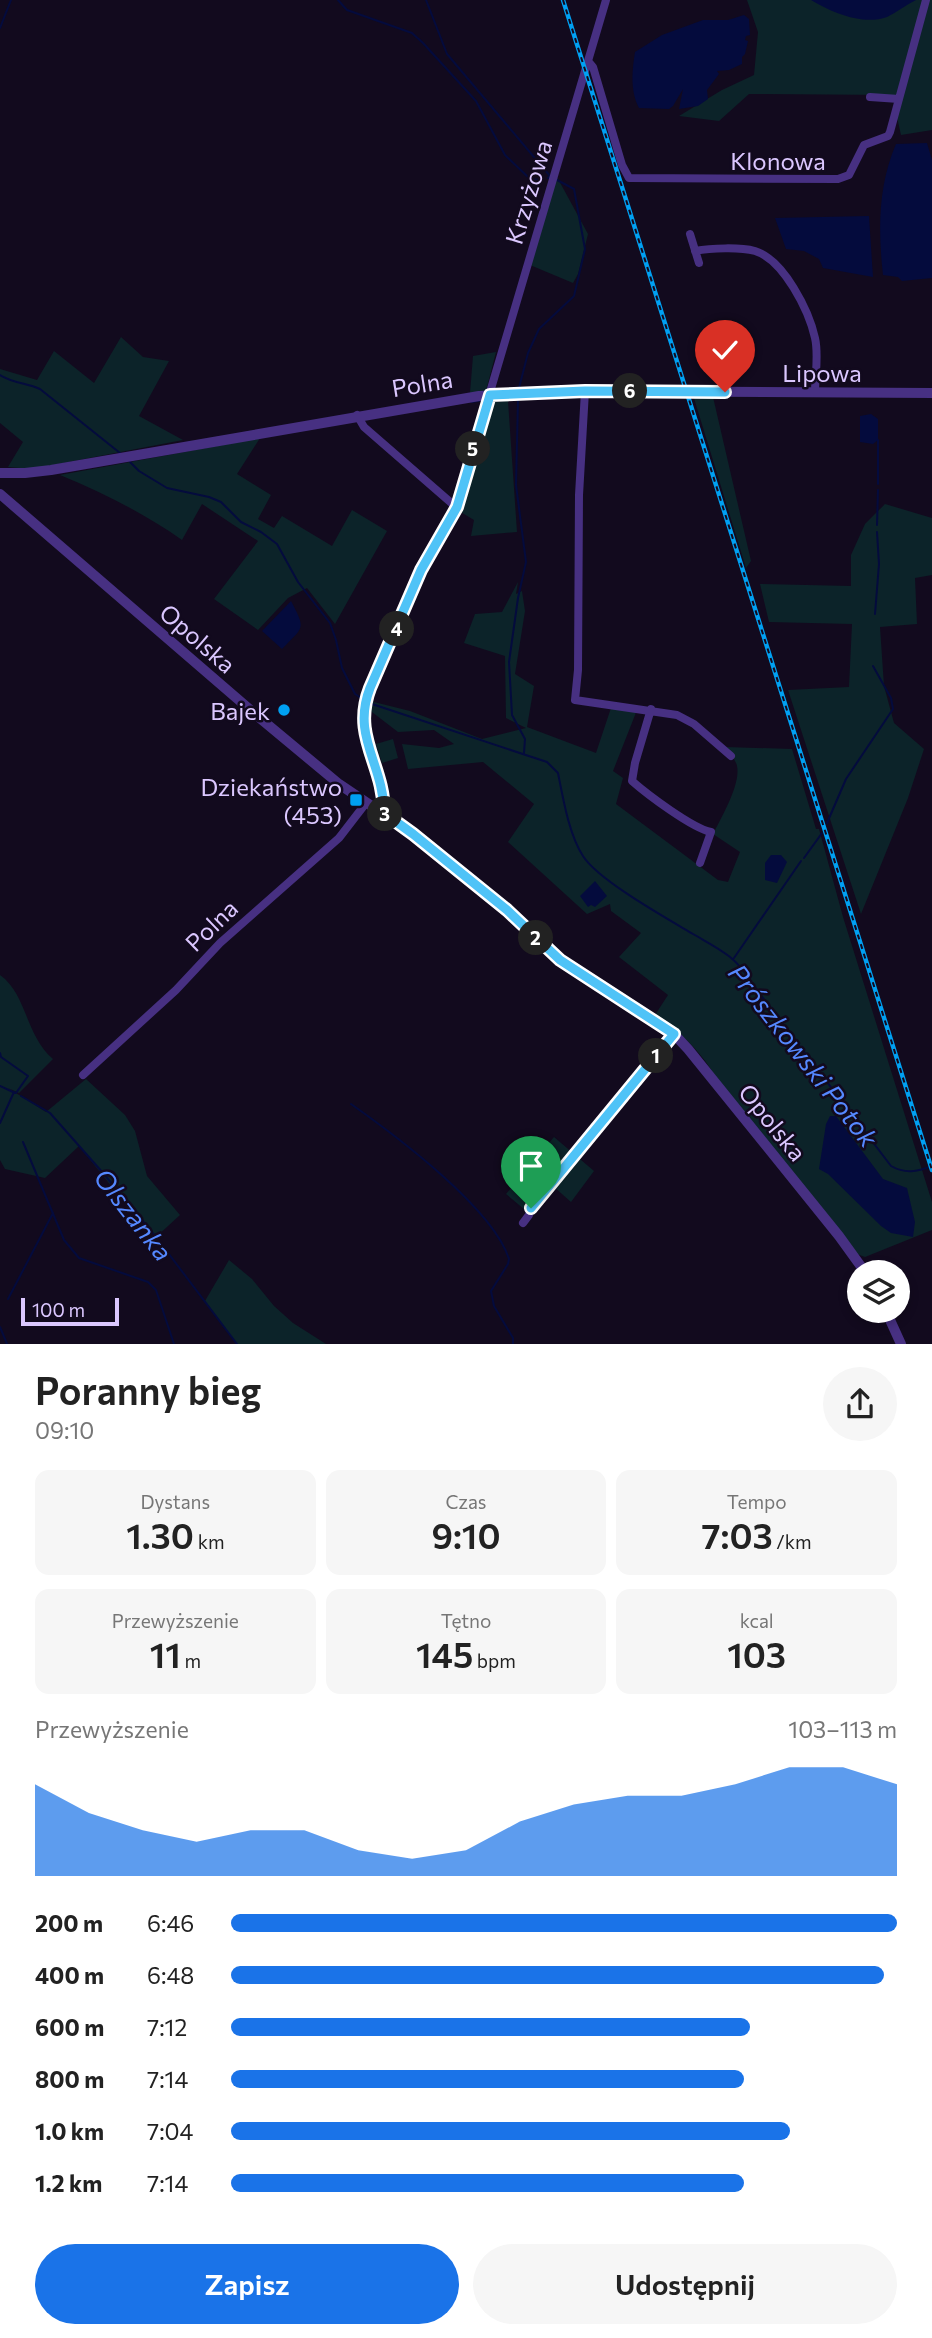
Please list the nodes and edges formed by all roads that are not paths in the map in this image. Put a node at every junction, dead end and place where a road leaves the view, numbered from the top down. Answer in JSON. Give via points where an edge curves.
{"nodes":[{"id":1,"x":606,"y":0,"type":"edge"},
{"id":2,"x":926,"y":0,"type":"edge"},
{"id":3,"x":588,"y":61,"type":"junction"},
{"id":4,"x":870,"y":97,"type":"dead end"},
{"id":5,"x":899,"y":99,"type":"junction"},
{"id":6,"x":690,"y":234,"type":"dead end"},
{"id":7,"x":695,"y":251,"type":"junction"},
{"id":8,"x":699,"y":263,"type":"dead end"},
{"id":9,"x":585,"y":391,"type":"junction"},
{"id":10,"x":815,"y":393,"type":"junction"},
{"id":11,"x":932,"y":393,"type":"edge"},
{"id":12,"x":490,"y":395,"type":"junction"},
{"id":13,"x":357,"y":415,"type":"junction"},
{"id":14,"x":0,"y":473,"type":"edge"},
{"id":15,"x":0,"y":494,"type":"edge"},
{"id":16,"x":457,"y":507,"type":"junction"},
{"id":17,"x":651,"y":709,"type":"junction"},
{"id":18,"x":731,"y":756,"type":"dead end"},
{"id":19,"x":366,"y":803,"type":"junction"},
{"id":20,"x":384,"y":813,"type":"junction"},
{"id":21,"x":700,"y":863,"type":"dead end"},
{"id":22,"x":674,"y":1034,"type":"junction"},
{"id":23,"x":83,"y":1076,"type":"dead end"},
{"id":24,"x":523,"y":1223,"type":"dead end"},
{"id":25,"x":856,"y":1260,"type":"edge"},
{"id":26,"x":891,"y":1323,"type":"edge"},
{"id":27,"x":901,"y":1344,"type":"edge"}],
"edges":[{"from":1,"to":3,"type":"street","name":"Krzyżowa"},
{"from":2,"to":5,"type":"street","name":"Klonowa"},
{"from":3,"to":5,"type":"street","name":"Klonowa","via":[[629,178],[844,178],[864,145],[888,136]]},
{"from":3,"to":12,"type":"street","name":"Krzyżowa"},
{"from":4,"to":5,"type":"street"},
{"from":6,"to":7,"type":"street"},
{"from":7,"to":8,"type":"street"},
{"from":7,"to":10,"type":"street","via":[[758,252],[791,282],[815,337]]},
{"from":9,"to":10,"type":"street","name":"Lipowa"},
{"from":9,"to":12,"type":"street","name":"Polna"},
{"from":9,"to":17,"type":"street","via":[[575,700]]},
{"from":10,"to":11,"type":"street","name":"Lipowa"},
{"from":12,"to":13,"type":"street","name":"Polna"},
{"from":12,"to":16,"type":"street","name":"Krzyżowa"},
{"from":13,"to":14,"type":"street","name":"Polna","via":[[25,473]]},
{"from":13,"to":16,"type":"street","via":[[364,427]]},
{"from":15,"to":19,"type":"street","name":"Opolska","via":[[262,721]]},
{"from":16,"to":20,"type":"street","name":"Krzyżowa","via":[[421,570],[364,707],[363,733],[384,794]]},
{"from":17,"to":18,"type":"street","via":[[685,718]]},
{"from":17,"to":21,"type":"street","via":[[632,782],[711,832]]},
{"from":19,"to":20,"type":"street","name":"Opolska"},
{"from":19,"to":23,"type":"street","name":"Polna","via":[[339,838],[220,943]]},
{"from":20,"to":22,"type":"street","name":"Opolska","via":[[507,910],[560,960]]},
{"from":22,"to":24,"type":"street","via":[[567,1162]]},
{"from":22,"to":25,"type":"street","name":"Opolska"},
{"from":26,"to":27,"type":"street"}]}
